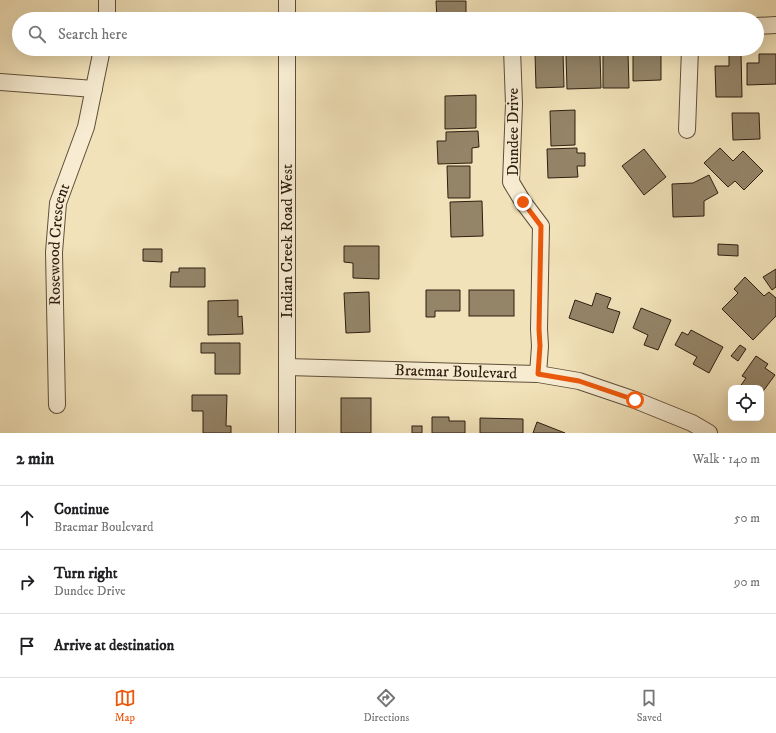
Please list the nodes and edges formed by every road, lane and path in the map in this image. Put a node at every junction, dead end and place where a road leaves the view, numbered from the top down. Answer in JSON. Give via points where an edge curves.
{"nodes":[{"id":1,"x":107,"y":0,"type":"edge"},
{"id":2,"x":287,"y":0,"type":"edge"},
{"id":3,"x":107,"y":12,"type":"edge"},
{"id":4,"x":287,"y":12,"type":"edge"},
{"id":5,"x":776,"y":25,"type":"edge"},
{"id":6,"x":764,"y":26,"type":"edge"},
{"id":7,"x":101,"y":56,"type":"edge"},
{"id":8,"x":287,"y":56,"type":"edge"},
{"id":9,"x":512,"y":56,"type":"edge"},
{"id":10,"x":690,"y":56,"type":"edge"},
{"id":11,"x":0,"y":82,"type":"edge"},
{"id":12,"x":94,"y":89,"type":"junction"},
{"id":13,"x":687,"y":130,"type":"dead end"},
{"id":14,"x":287,"y":367,"type":"junction"},
{"id":15,"x":538,"y":374,"type":"junction"},
{"id":16,"x":57,"y":405,"type":"dead end"},
{"id":17,"x":287,"y":433,"type":"edge"},
{"id":18,"x":709,"y":433,"type":"edge"}],
"edges":[{"from":1,"to":3,"type":"street"},
{"from":2,"to":4,"type":"street"},
{"from":5,"to":6,"type":"street"},
{"from":7,"to":12,"type":"street","name":"Rosewood Crescent"},
{"from":8,"to":14,"type":"street","name":"Indian Creek Road West"},
{"from":9,"to":15,"type":"street","name":"Dundee Drive","via":[[512,182],[541,226]]},
{"from":10,"to":13,"type":"street"},
{"from":11,"to":12,"type":"street"},
{"from":12,"to":16,"type":"street","name":"Rosewood Crescent","via":[[86,127],[58,203],[54,252]]},
{"from":14,"to":15,"type":"street","name":"Braemar Boulevard"},
{"from":14,"to":17,"type":"street","name":"Indian Creek Road West"},
{"from":15,"to":18,"type":"street","name":"Braemar Boulevard","via":[[579,381],[635,400],[692,423]]}]}
